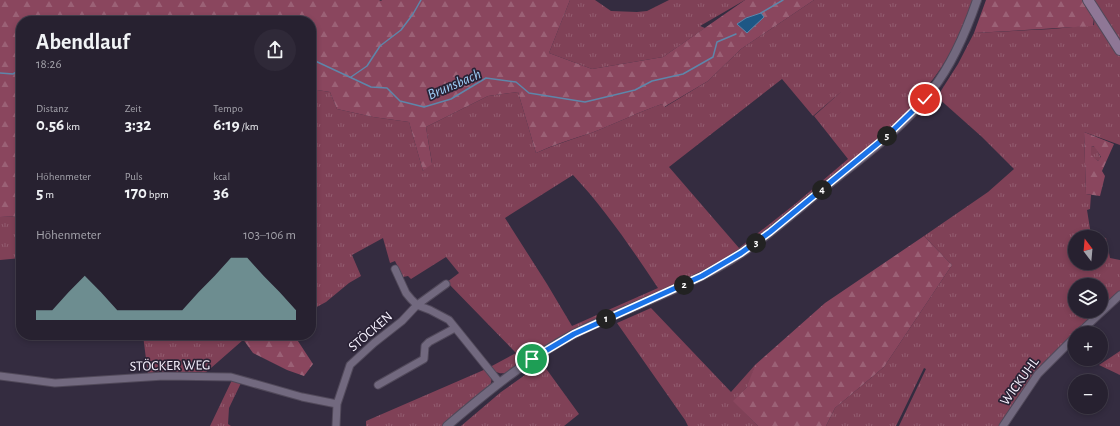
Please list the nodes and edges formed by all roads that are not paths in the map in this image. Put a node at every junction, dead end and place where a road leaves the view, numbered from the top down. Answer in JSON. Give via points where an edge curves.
{"nodes":[{"id":1,"x":978,"y":0,"type":"edge"},
{"id":2,"x":1088,"y":0,"type":"edge"},
{"id":3,"x":1120,"y":50,"type":"edge"},
{"id":4,"x":395,"y":269,"type":"dead end"},
{"id":5,"x":446,"y":284,"type":"dead end"},
{"id":6,"x":1120,"y":295,"type":"edge"},
{"id":7,"x":417,"y":305,"type":"junction"},
{"id":8,"x":1087,"y":326,"type":"edge"},
{"id":9,"x":455,"y":328,"type":"junction"},
{"id":10,"x":1068,"y":344,"type":"edge"},
{"id":11,"x":0,"y":376,"type":"edge"},
{"id":12,"x":499,"y":382,"type":"junction"},
{"id":13,"x":378,"y":385,"type":"dead end"},
{"id":14,"x":337,"y":404,"type":"junction"},
{"id":15,"x":336,"y":426,"type":"edge"},
{"id":16,"x":447,"y":426,"type":"edge"},
{"id":17,"x":1003,"y":426,"type":"edge"}],
"edges":[{"from":1,"to":12,"type":"street","via":[[950,62],[918,107],[888,135],[770,232],[716,269],[574,334]]},
{"from":2,"to":3,"type":"main road"},
{"from":4,"to":7,"type":"street","via":[[406,293]]},
{"from":5,"to":7,"type":"street","name":"STÖCKEN"},
{"from":6,"to":8,"type":"street"},
{"from":7,"to":9,"type":"street","via":[[440,314]]},
{"from":7,"to":14,"type":"street","name":"STÖCKEN","via":[[350,365]]},
{"from":9,"to":12,"type":"street"},
{"from":9,"to":13,"type":"street","via":[[429,342],[425,346],[424,359]]},
{"from":10,"to":17,"type":"street","name":"WICKUHL","via":[[1038,374]]},
{"from":11,"to":14,"type":"street","name":"STÖCKER WEG","via":[[55,383],[164,376],[231,377]]},
{"from":12,"to":16,"type":"street"},
{"from":14,"to":15,"type":"street","name":"STÖCKEN"}]}
